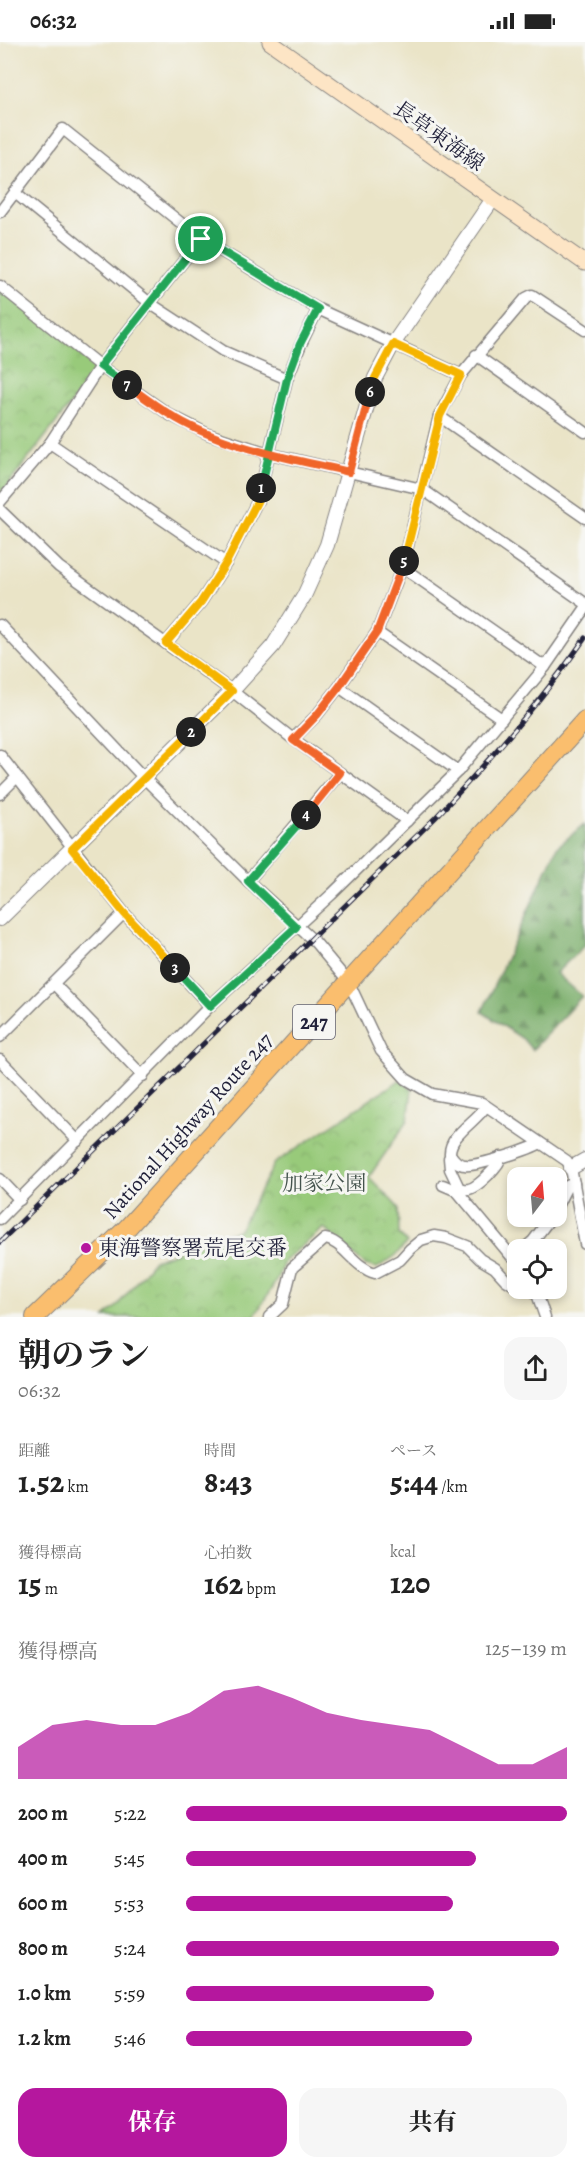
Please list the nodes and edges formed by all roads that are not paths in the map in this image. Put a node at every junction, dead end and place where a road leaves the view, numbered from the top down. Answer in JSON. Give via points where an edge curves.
{"nodes":[{"id":1,"x":270,"y":42,"type":"edge"},
{"id":2,"x":15,"y":193,"type":"junction"},
{"id":3,"x":493,"y":199,"type":"junction"},
{"id":4,"x":0,"y":212,"type":"edge"},
{"id":5,"x":201,"y":239,"type":"junction"},
{"id":6,"x":585,"y":263,"type":"edge"},
{"id":7,"x":0,"y":286,"type":"edge"},
{"id":8,"x":151,"y":303,"type":"junction"},
{"id":9,"x":318,"y":309,"type":"junction"},
{"id":10,"x":585,"y":330,"type":"edge"},
{"id":11,"x":393,"y":344,"type":"junction"},
{"id":12,"x":476,"y":355,"type":"junction"},
{"id":13,"x":100,"y":366,"type":"junction"},
{"id":14,"x":461,"y":375,"type":"junction"},
{"id":15,"x":287,"y":379,"type":"junction"},
{"id":16,"x":440,"y":416,"type":"junction"},
{"id":17,"x":585,"y":432,"type":"edge"},
{"id":18,"x":50,"y":443,"type":"junction"},
{"id":19,"x":271,"y":454,"type":"junction"},
{"id":20,"x":349,"y":472,"type":"junction"},
{"id":21,"x":422,"y":489,"type":"junction"},
{"id":22,"x":0,"y":502,"type":"edge"},
{"id":23,"x":0,"y":510,"type":"edge"},
{"id":24,"x":585,"y":518,"type":"edge"},
{"id":25,"x":226,"y":563,"type":"junction"},
{"id":26,"x":402,"y":567,"type":"junction"},
{"id":27,"x":585,"y":603,"type":"edge"},
{"id":28,"x":585,"y":609,"type":"edge"},
{"id":29,"x":0,"y":626,"type":"edge"},
{"id":30,"x":377,"y":632,"type":"junction"},
{"id":31,"x":166,"y":643,"type":"junction"},
{"id":32,"x":544,"y":667,"type":"junction"},
{"id":33,"x":339,"y":687,"type":"junction"},
{"id":34,"x":232,"y":691,"type":"junction"},
{"id":35,"x":502,"y":719,"type":"junction"},
{"id":36,"x":585,"y":720,"type":"edge"},
{"id":37,"x":293,"y":740,"type":"junction"},
{"id":38,"x":0,"y":755,"type":"edge"},
{"id":39,"x":458,"y":771,"type":"junction"},
{"id":40,"x":340,"y":773,"type":"junction"},
{"id":41,"x":17,"y":777,"type":"junction"},
{"id":42,"x":144,"y":778,"type":"junction"},
{"id":43,"x":0,"y":794,"type":"edge"},
{"id":44,"x":407,"y":821,"type":"junction"},
{"id":45,"x":72,"y":849,"type":"junction"},
{"id":46,"x":248,"y":881,"type":"junction"},
{"id":47,"x":124,"y":913,"type":"junction"},
{"id":48,"x":0,"y":919,"type":"edge"},
{"id":49,"x":296,"y":927,"type":"junction"},
{"id":50,"x":349,"y":983,"type":"junction"},
{"id":51,"x":54,"y":984,"type":"junction"},
{"id":52,"x":210,"y":1006,"type":"junction"},
{"id":53,"x":0,"y":1037,"type":"edge"},
{"id":54,"x":0,"y":1060,"type":"edge"},
{"id":55,"x":143,"y":1076,"type":"junction"},
{"id":56,"x":486,"y":1106,"type":"junction"},
{"id":57,"x":78,"y":1141,"type":"junction"},
{"id":58,"x":540,"y":1143,"type":"junction"},
{"id":59,"x":451,"y":1156,"type":"junction"},
{"id":60,"x":501,"y":1157,"type":"junction"},
{"id":61,"x":585,"y":1160,"type":"edge"},
{"id":62,"x":571,"y":1168,"type":"junction"},
{"id":63,"x":0,"y":1179,"type":"edge"},
{"id":64,"x":574,"y":1183,"type":"junction"},
{"id":65,"x":443,"y":1185,"type":"dead end"},
{"id":66,"x":567,"y":1186,"type":"edge"},
{"id":67,"x":458,"y":1190,"type":"junction"},
{"id":68,"x":20,"y":1200,"type":"junction"},
{"id":69,"x":0,"y":1219,"type":"edge"},
{"id":70,"x":544,"y":1227,"type":"edge"},
{"id":71,"x":535,"y":1239,"type":"edge"},
{"id":72,"x":585,"y":1244,"type":"edge"},
{"id":73,"x":507,"y":1246,"type":"edge"},
{"id":74,"x":507,"y":1260,"type":"edge"},
{"id":75,"x":495,"y":1268,"type":"junction"},
{"id":76,"x":507,"y":1281,"type":"edge"},
{"id":77,"x":539,"y":1299,"type":"edge"},
{"id":78,"x":34,"y":1317,"type":"edge"},
{"id":79,"x":269,"y":1317,"type":"edge"},
{"id":80,"x":545,"y":1317,"type":"edge"}],
"edges":[{"from":1,"to":3,"type":"main road","name":"長草東海線"},
{"from":2,"to":4,"type":"street"},
{"from":2,"to":5,"type":"street","via":[[63,129]]},
{"from":2,"to":8,"type":"street"},
{"from":3,"to":6,"type":"main road","name":"長草東海線"},
{"from":3,"to":11,"type":"street"},
{"from":5,"to":8,"type":"street"},
{"from":5,"to":9,"type":"street"},
{"from":7,"to":13,"type":"street"},
{"from":8,"to":13,"type":"street"},
{"from":8,"to":15,"type":"street","via":[[224,351]]},
{"from":9,"to":11,"type":"street"},
{"from":9,"to":15,"type":"street"},
{"from":10,"to":12,"type":"street","via":[[532,295]]},
{"from":11,"to":14,"type":"street"},
{"from":11,"to":20,"type":"street","via":[[364,408]]},
{"from":12,"to":14,"type":"street"},
{"from":12,"to":17,"type":"street"},
{"from":13,"to":18,"type":"street"},
{"from":13,"to":19,"type":"street","via":[[170,415],[208,434]]},
{"from":14,"to":16,"type":"street"},
{"from":15,"to":19,"type":"street"},
{"from":16,"to":21,"type":"street"},
{"from":16,"to":24,"type":"street"},
{"from":18,"to":22,"type":"street"},
{"from":18,"to":25,"type":"street"},
{"from":19,"to":20,"type":"street"},
{"from":19,"to":25,"type":"street","via":[[258,500]]},
{"from":20,"to":21,"type":"street"},
{"from":20,"to":34,"type":"street","via":[[327,544],[304,596],[273,646]]},
{"from":21,"to":26,"type":"street"},
{"from":21,"to":27,"type":"street"},
{"from":23,"to":31,"type":"street","via":[[60,567]]},
{"from":25,"to":31,"type":"street","via":[[201,602]]},
{"from":26,"to":30,"type":"street"},
{"from":26,"to":32,"type":"street"},
{"from":28,"to":32,"type":"street"},
{"from":29,"to":42,"type":"street"},
{"from":30,"to":33,"type":"street"},
{"from":30,"to":35,"type":"street"},
{"from":31,"to":34,"type":"street"},
{"from":32,"to":35,"type":"street"},
{"from":33,"to":37,"type":"street"},
{"from":33,"to":39,"type":"street"},
{"from":34,"to":37,"type":"street"},
{"from":34,"to":42,"type":"street"},
{"from":35,"to":39,"type":"street"},
{"from":36,"to":50,"type":"highway","name":"National Highway Route 247","number":"247"},
{"from":37,"to":40,"type":"street"},
{"from":38,"to":41,"type":"street"},
{"from":39,"to":44,"type":"street"},
{"from":40,"to":44,"type":"street"},
{"from":40,"to":46,"type":"street"},
{"from":41,"to":43,"type":"street"},
{"from":41,"to":45,"type":"street"},
{"from":42,"to":45,"type":"street"},
{"from":42,"to":46,"type":"street"},
{"from":44,"to":49,"type":"street"},
{"from":45,"to":47,"type":"street"},
{"from":45,"to":48,"type":"street"},
{"from":46,"to":49,"type":"street"},
{"from":47,"to":51,"type":"street"},
{"from":47,"to":52,"type":"street"},
{"from":49,"to":50,"type":"street","via":[[315,942]]},
{"from":49,"to":52,"type":"street"},
{"from":50,"to":56,"type":"street","via":[[381,1051],[406,1078],[432,1094]]},
{"from":50,"to":78,"type":"highway","name":"National Highway Route 247","number":"247","via":[[127,1228]]},
{"from":51,"to":53,"type":"street"},
{"from":51,"to":55,"type":"street"},
{"from":52,"to":55,"type":"street"},
{"from":54,"to":57,"type":"street"},
{"from":55,"to":57,"type":"street"},
{"from":56,"to":58,"type":"street"},
{"from":56,"to":59,"type":"street","via":[[452,1143]]},
{"from":57,"to":68,"type":"street"},
{"from":58,"to":60,"type":"street"},
{"from":58,"to":62,"type":"street"},
{"from":59,"to":60,"type":"street","via":[[469,1166]]},
{"from":59,"to":67,"type":"street","via":[[450,1169]]},
{"from":60,"to":67,"type":"street","via":[[477,1186]]},
{"from":61,"to":62,"type":"street"},
{"from":62,"to":64,"type":"street"},
{"from":63,"to":68,"type":"street"},
{"from":64,"to":66,"type":"street"},
{"from":64,"to":72,"type":"street"},
{"from":65,"to":67,"type":"street"},
{"from":67,"to":73,"type":"street"},
{"from":68,"to":69,"type":"street"},
{"from":70,"to":71,"type":"street"},
{"from":74,"to":75,"type":"street"},
{"from":75,"to":76,"type":"street"},
{"from":75,"to":79,"type":"street","via":[[467,1246],[434,1236],[421,1240],[400,1260],[375,1273],[364,1270],[326,1239],[292,1268],[283,1304]]},
{"from":77,"to":80,"type":"street"}]}
